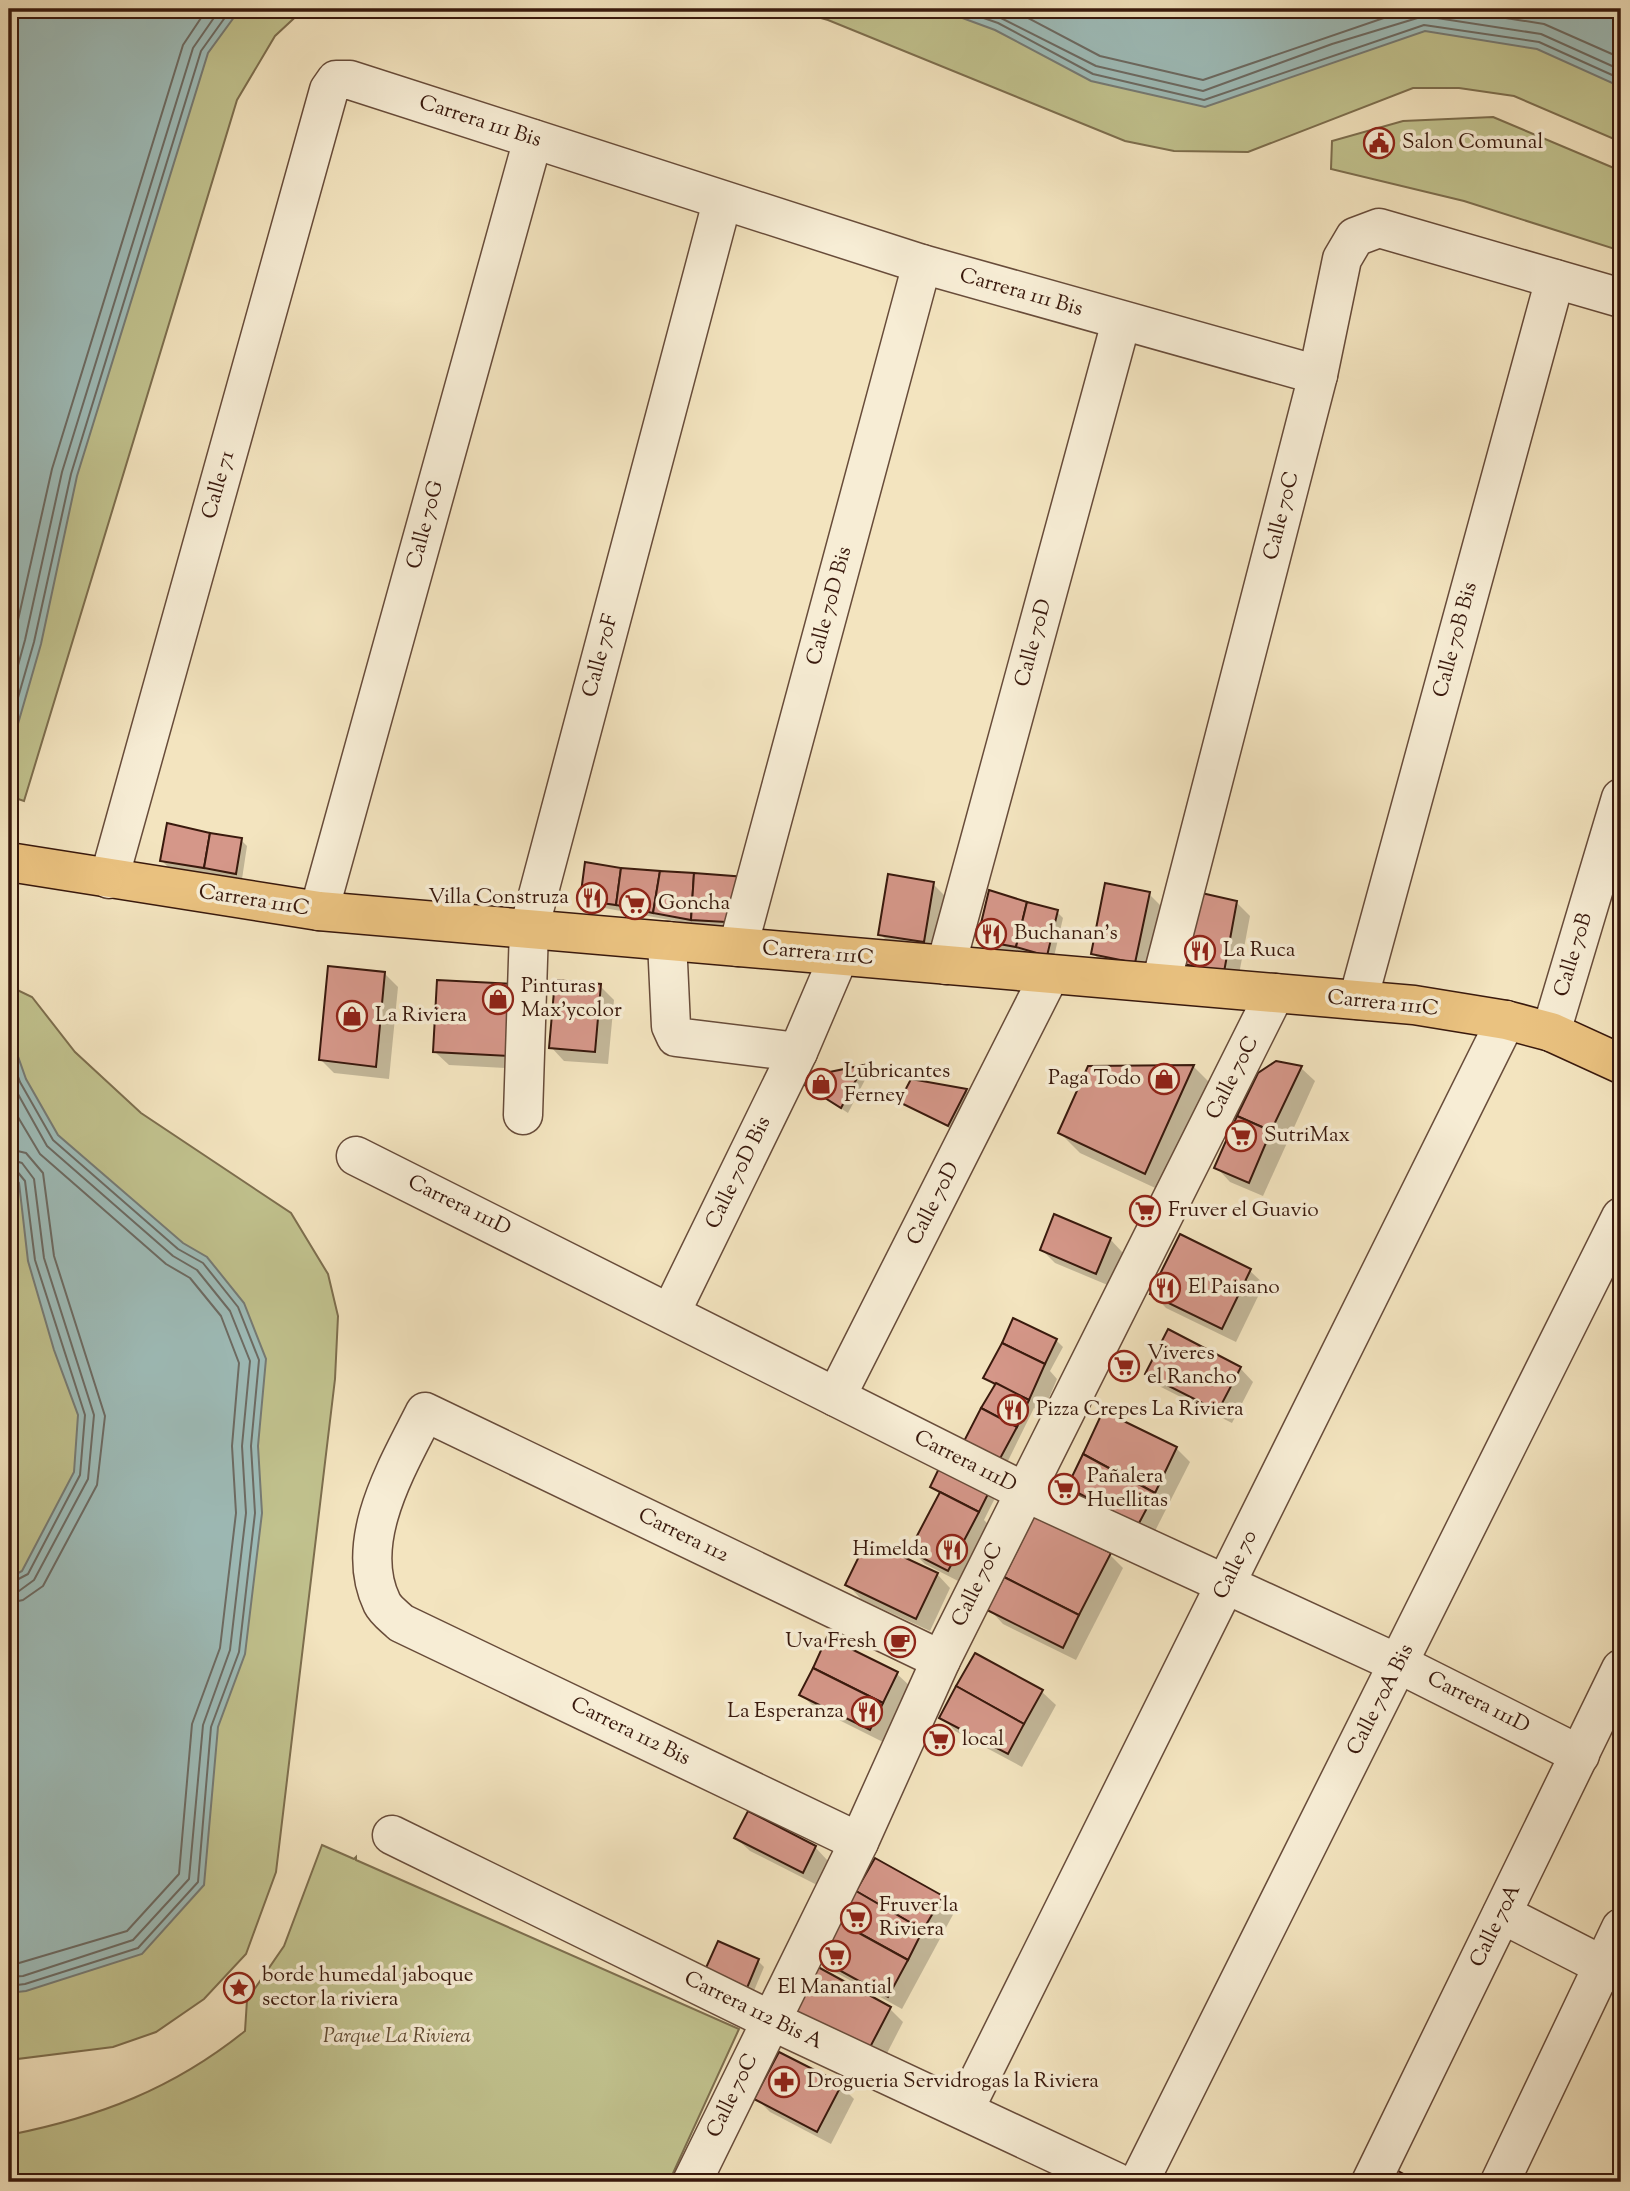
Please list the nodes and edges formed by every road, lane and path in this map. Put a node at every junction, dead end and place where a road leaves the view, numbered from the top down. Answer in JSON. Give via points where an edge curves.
{"nodes":[{"id":1,"x":329,"y":90,"type":"joint"},
{"id":2,"x":533,"y":139,"type":"junction"},
{"id":3,"x":722,"y":202,"type":"junction"},
{"id":4,"x":922,"y":264,"type":"junction"},
{"id":5,"x":1555,"y":279,"type":"junction"},
{"id":6,"x":1621,"y":298,"type":"edge"},
{"id":7,"x":1121,"y":322,"type":"junction"},
{"id":8,"x":1318,"y":375,"type":"junction"},
{"id":9,"x":1621,"y":798,"type":"edge"},
{"id":10,"x":9,"y":862,"type":"edge"},
{"id":11,"x":1611,"y":867,"type":"edge"},
{"id":12,"x":108,"y":879,"type":"junction"},
{"id":13,"x":319,"y":911,"type":"junction"},
{"id":14,"x":529,"y":929,"type":"junction"},
{"id":15,"x":667,"y":941,"type":"junction"},
{"id":16,"x":738,"y":947,"type":"junction"},
{"id":17,"x":839,"y":956,"type":"junction"},
{"id":18,"x":946,"y":965,"type":"junction"},
{"id":19,"x":1050,"y":974,"type":"junction"},
{"id":20,"x":1161,"y":983,"type":"junction"},
{"id":21,"x":1275,"y":993,"type":"junction"},
{"id":22,"x":1357,"y":1000,"type":"junction"},
{"id":23,"x":1506,"y":1020,"type":"junction"},
{"id":24,"x":1551,"y":1032,"type":"junction"},
{"id":25,"x":797,"y":1052,"type":"junction"},
{"id":26,"x":1621,"y":1064,"type":"edge"},
{"id":27,"x":523,"y":1115,"type":"dead end"},
{"id":28,"x":356,"y":1156,"type":"dead end"},
{"id":29,"x":1621,"y":1217,"type":"edge"},
{"id":30,"x":671,"y":1312,"type":"junction"},
{"id":31,"x":836,"y":1397,"type":"junction"},
{"id":32,"x":425,"y":1412,"type":"joint"},
{"id":33,"x":1025,"y":1492,"type":"junction"},
{"id":34,"x":1226,"y":1586,"type":"junction"},
{"id":35,"x":941,"y":1661,"type":"junction"},
{"id":36,"x":1399,"y":1664,"type":"junction"},
{"id":37,"x":1621,"y":1669,"type":"edge"},
{"id":38,"x":1580,"y":1755,"type":"junction"},
{"id":39,"x":391,"y":1835,"type":"dead end"},
{"id":40,"x":859,"y":1842,"type":"junction"},
{"id":41,"x":1502,"y":1914,"type":"junction"},
{"id":42,"x":1621,"y":1928,"type":"edge"},
{"id":43,"x":1612,"y":1970,"type":"edge"},
{"id":44,"x":770,"y":2020,"type":"junction"},
{"id":45,"x":964,"y":2110,"type":"junction"},
{"id":46,"x":692,"y":2182,"type":"edge"},
{"id":47,"x":1116,"y":2182,"type":"edge"},
{"id":48,"x":1139,"y":2182,"type":"edge"},
{"id":49,"x":1371,"y":2182,"type":"edge"},
{"id":50,"x":1500,"y":2182,"type":"edge"}],
"edges":[{"from":1,"to":2,"type":"street","name":"Carrera 111 Bis","via":[[336,80],[350,80]]},
{"from":1,"to":12,"type":"street","name":"Calle 71"},
{"from":2,"to":3,"type":"street","name":"Carrera 111 Bis"},
{"from":2,"to":13,"type":"street","name":"Calle 70G"},
{"from":3,"to":4,"type":"street","name":"Carrera 111 Bis"},
{"from":3,"to":14,"type":"street","name":"Calle 70F"},
{"from":4,"to":7,"type":"street","name":"Carrera 111 Bis"},
{"from":4,"to":16,"type":"street","name":"Calle 70D Bis"},
{"from":5,"to":6,"type":"street"},
{"from":5,"to":8,"type":"street","via":[[1379,228],[1366,231],[1355,237],[1342,259]]},
{"from":5,"to":22,"type":"street","name":"Calle 70B Bis"},
{"from":7,"to":8,"type":"street","name":"Carrera 111 Bis"},
{"from":7,"to":18,"type":"street","name":"Calle 70D"},
{"from":8,"to":20,"type":"street","name":"Calle 70C"},
{"from":9,"to":11,"type":"street","name":"Calle 70B"},
{"from":10,"to":12,"type":"main road","name":"Carrera 111C"},
{"from":11,"to":24,"type":"street","name":"Calle 70B"},
{"from":12,"to":13,"type":"main road","name":"Carrera 111C"},
{"from":13,"to":14,"type":"main road","name":"Carrera 111C"},
{"from":14,"to":15,"type":"main road","name":"Carrera 111C"},
{"from":14,"to":27,"type":"street","name":"Calle 70F"},
{"from":15,"to":16,"type":"main road","name":"Carrera 111C"},
{"from":15,"to":25,"type":"street","via":[[671,1026],[676,1037]]},
{"from":16,"to":17,"type":"main road","name":"Carrera 111C"},
{"from":17,"to":18,"type":"main road","name":"Carrera 111C"},
{"from":17,"to":25,"type":"street","name":"Calle 70D Bis"},
{"from":18,"to":19,"type":"main road","name":"Carrera 111C"},
{"from":19,"to":20,"type":"main road","name":"Carrera 111C"},
{"from":19,"to":31,"type":"street","name":"Calle 70D"},
{"from":20,"to":21,"type":"main road","name":"Carrera 111C"},
{"from":21,"to":22,"type":"main road","name":"Carrera 111C"},
{"from":21,"to":33,"type":"street","name":"Calle 70C"},
{"from":22,"to":23,"type":"main road","name":"Carrera 111C"},
{"from":23,"to":24,"type":"main road","name":"Carrera 111C"},
{"from":23,"to":34,"type":"street","name":"Calle 70"},
{"from":24,"to":26,"type":"main road","name":"Carrera 111C"},
{"from":25,"to":30,"type":"street","name":"Calle 70D Bis"},
{"from":28,"to":30,"type":"street","name":"Carrera 111D"},
{"from":29,"to":36,"type":"street","name":"Calle 70A Bis"},
{"from":30,"to":31,"type":"street","name":"Carrera 111D"},
{"from":31,"to":33,"type":"street","name":"Carrera 111D"},
{"from":32,"to":35,"type":"street","name":"Carrera 112"},
{"from":32,"to":40,"type":"street","name":"Carrera 112 Bis","via":[[392,1478],[374,1537],[375,1581],[383,1606],[401,1623]]},
{"from":33,"to":34,"type":"street","name":"Carrera 111D"},
{"from":33,"to":35,"type":"street","name":"Calle 70C"},
{"from":34,"to":36,"type":"street","name":"Carrera 111D"},
{"from":34,"to":45,"type":"street","name":"Calle 70"},
{"from":35,"to":40,"type":"street","name":"Calle 70C"},
{"from":36,"to":38,"type":"street","name":"Carrera 111D"},
{"from":36,"to":48,"type":"street","name":"Calle 70A Bis"},
{"from":37,"to":38,"type":"street","name":"Calle 70A"},
{"from":38,"to":41,"type":"street","name":"Calle 70A"},
{"from":39,"to":44,"type":"street","name":"Carrera 112 Bis A"},
{"from":40,"to":44,"type":"street","name":"Calle 70C"},
{"from":41,"to":43,"type":"street"},
{"from":41,"to":49,"type":"street","name":"Calle 70A"},
{"from":42,"to":43,"type":"street"},
{"from":43,"to":50,"type":"street"},
{"from":44,"to":45,"type":"street","name":"Carrera 112 Bis A"},
{"from":44,"to":46,"type":"street","name":"Calle 70C"},
{"from":45,"to":47,"type":"street","name":"Carrera 112 Bis A"}]}
